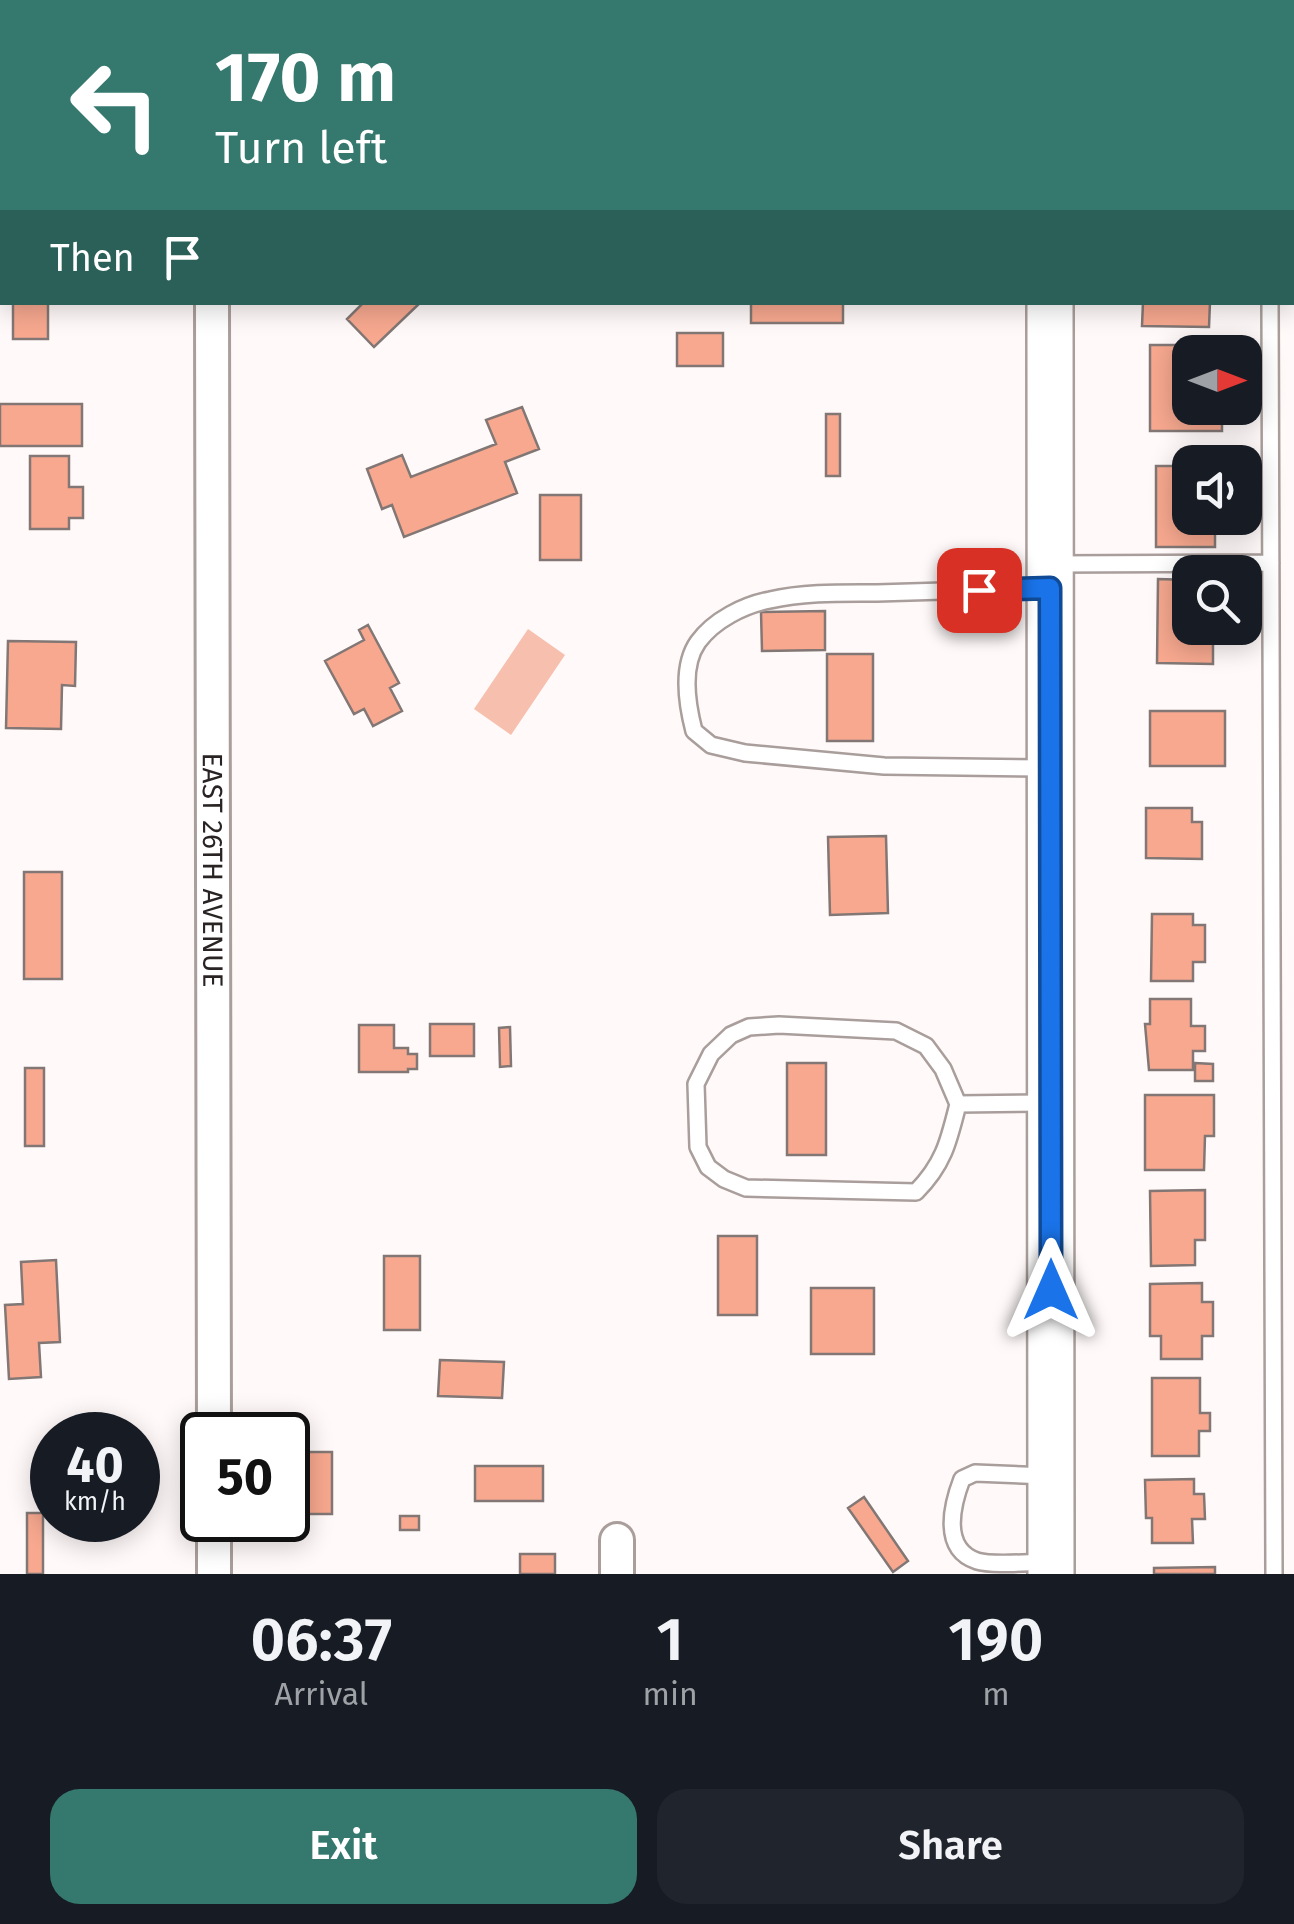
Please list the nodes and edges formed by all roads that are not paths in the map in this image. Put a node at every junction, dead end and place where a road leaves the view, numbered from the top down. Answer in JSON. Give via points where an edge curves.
{"nodes":[{"id":1,"x":212,"y":305,"type":"edge"},
{"id":2,"x":1050,"y":305,"type":"edge"},
{"id":3,"x":1270,"y":305,"type":"edge"},
{"id":4,"x":1271,"y":563,"type":"junction"},
{"id":5,"x":1050,"y":576,"type":"junction"},
{"id":6,"x":1050,"y":768,"type":"junction"},
{"id":7,"x":1051,"y":1103,"type":"junction"},
{"id":8,"x":958,"y":1104,"type":"junction"},
{"id":9,"x":214,"y":1412,"type":"edge"},
{"id":10,"x":1051,"y":1476,"type":"junction"},
{"id":11,"x":617,"y":1540,"type":"dead end"},
{"id":12,"x":214,"y":1542,"type":"edge"},
{"id":13,"x":1051,"y":1568,"type":"edge"},
{"id":14,"x":214,"y":1574,"type":"edge"},
{"id":15,"x":617,"y":1574,"type":"edge"},
{"id":16,"x":1274,"y":1574,"type":"edge"}],
"edges":[{"from":1,"to":9,"type":"street","name":"EAST 26TH AVENUE"},
{"from":2,"to":5,"type":"main road"},
{"from":3,"to":4,"type":"lane"},
{"from":4,"to":5,"type":"lane"},
{"from":4,"to":16,"type":"lane"},
{"from":5,"to":6,"type":"main road"},
{"from":5,"to":6,"type":"lane","via":[[766,600],[712,627],[698,642],[688,675],[694,732],[711,745],[884,766]]},
{"from":6,"to":7,"type":"main road"},
{"from":7,"to":8,"type":"lane"},
{"from":7,"to":10,"type":"main road"},
{"from":8,"to":8,"type":"lane","via":[[926,1046],[896,1031],[749,1028],[710,1054],[696,1084],[698,1147],[708,1168],[746,1188],[916,1192],[942,1159]]},
{"from":10,"to":13,"type":"main road"},
{"from":10,"to":13,"type":"lane","via":[[975,1473],[962,1479],[951,1528],[960,1550],[978,1562]]},
{"from":11,"to":15,"type":"street"},
{"from":12,"to":14,"type":"street"}]}
